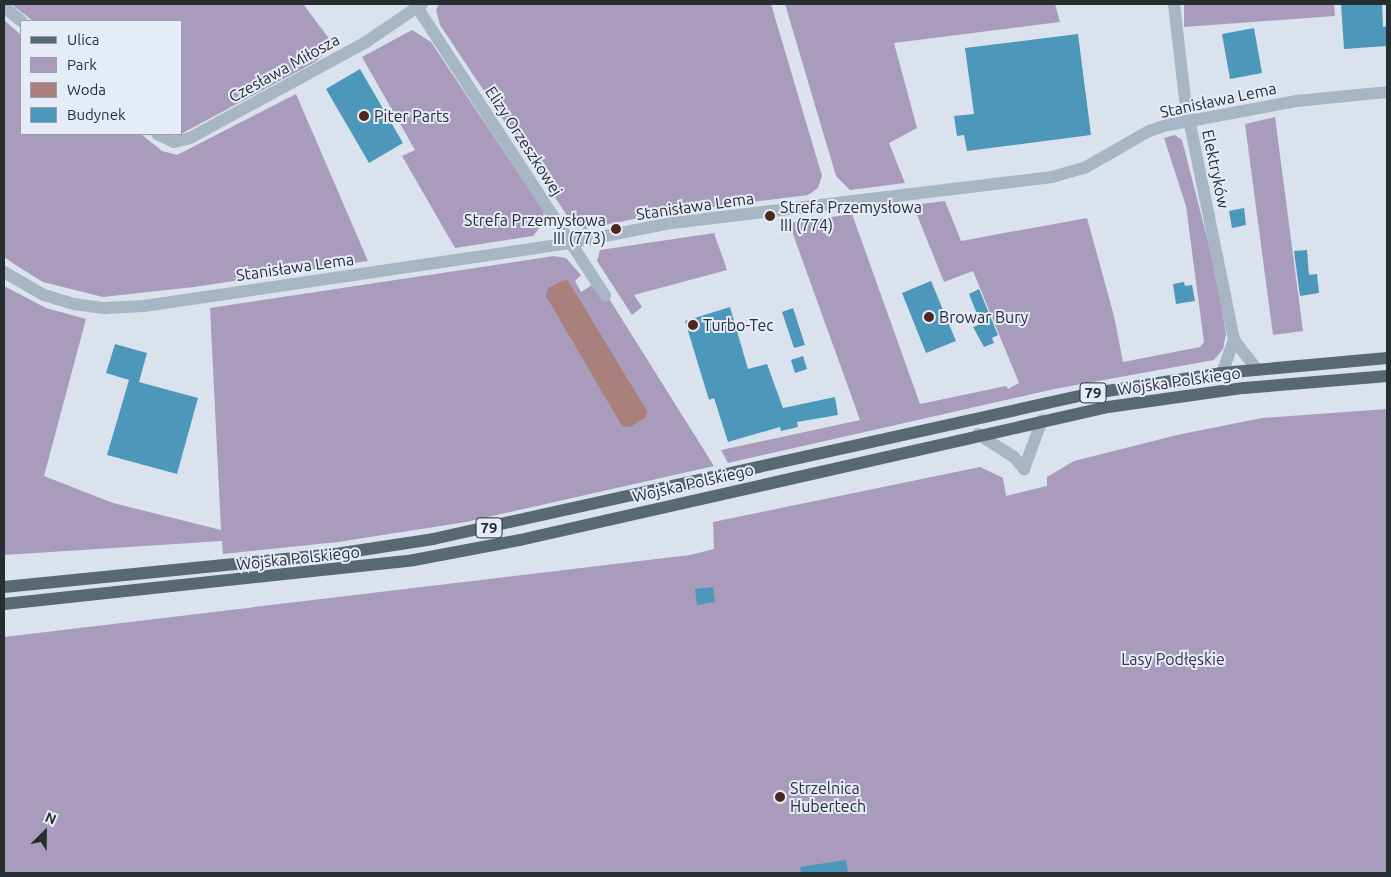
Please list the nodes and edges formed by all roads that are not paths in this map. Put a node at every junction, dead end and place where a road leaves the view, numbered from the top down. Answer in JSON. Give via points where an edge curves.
{"nodes":[{"id":1,"x":1174,"y":4,"type":"edge"},
{"id":2,"x":418,"y":5,"type":"edge"},
{"id":3,"x":4,"y":7,"type":"edge"},
{"id":4,"x":21,"y":20,"type":"edge"},
{"id":5,"x":1387,"y":92,"type":"edge"},
{"id":6,"x":1189,"y":120,"type":"junction"},
{"id":7,"x":159,"y":135,"type":"edge"},
{"id":8,"x":570,"y":243,"type":"junction"},
{"id":9,"x":4,"y":272,"type":"edge"},
{"id":10,"x":605,"y":296,"type":"dead end"},
{"id":11,"x":1234,"y":340,"type":"junction"},
{"id":12,"x":1387,"y":358,"type":"edge"},
{"id":13,"x":1257,"y":369,"type":"junction"},
{"id":14,"x":1222,"y":373,"type":"junction"},
{"id":15,"x":1387,"y":376,"type":"edge"},
{"id":16,"x":1042,"y":420,"type":"junction"},
{"id":17,"x":978,"y":434,"type":"junction"},
{"id":18,"x":4,"y":587,"type":"edge"},
{"id":19,"x":4,"y":604,"type":"edge"}],
"edges":[{"from":1,"to":6,"type":"street","name":"Elektryków"},
{"from":2,"to":7,"type":"street","name":"Czesława Miłosza","via":[[393,25],[183,142],[170,142]]},
{"from":2,"to":8,"type":"street","name":"Elizy Orzeszkowej","via":[[538,188]]},
{"from":3,"to":4,"type":"street"},
{"from":5,"to":6,"type":"street","name":"Stanisława Lema","via":[[1323,97]]},
{"from":6,"to":8,"type":"street","name":"Stanisława Lema","via":[[1149,131],[1086,167],[1052,178],[672,223]]},
{"from":6,"to":11,"type":"street","name":"Elektryków"},
{"from":8,"to":9,"type":"street","name":"Stanisława Lema","via":[[127,308],[91,307],[60,300],[30,288]]},
{"from":8,"to":10,"type":"street","name":"Elizy Orzeszkowej"},
{"from":11,"to":13,"type":"street","name":"Elektryków"},
{"from":11,"to":14,"type":"street"},
{"from":12,"to":13,"type":"main road","name":"Wojska Polskiego","number":"79"},
{"from":13,"to":14,"type":"main road","name":"Wojska Polskiego","number":"79"},
{"from":14,"to":18,"type":"main road","name":"Wojska Polskiego","number":"79","via":[[1052,401],[433,539],[342,553]]},
{"from":15,"to":16,"type":"main road","name":"Wojska Polskiego","number":"79","via":[[1211,392]]},
{"from":16,"to":17,"type":"main road","name":"Wojska Polskiego","number":"79"},
{"from":16,"to":17,"type":"street","via":[[1024,469],[1014,457]]},
{"from":17,"to":19,"type":"main road","name":"Wojska Polskiego","number":"79","via":[[520,540],[414,560]]}]}
